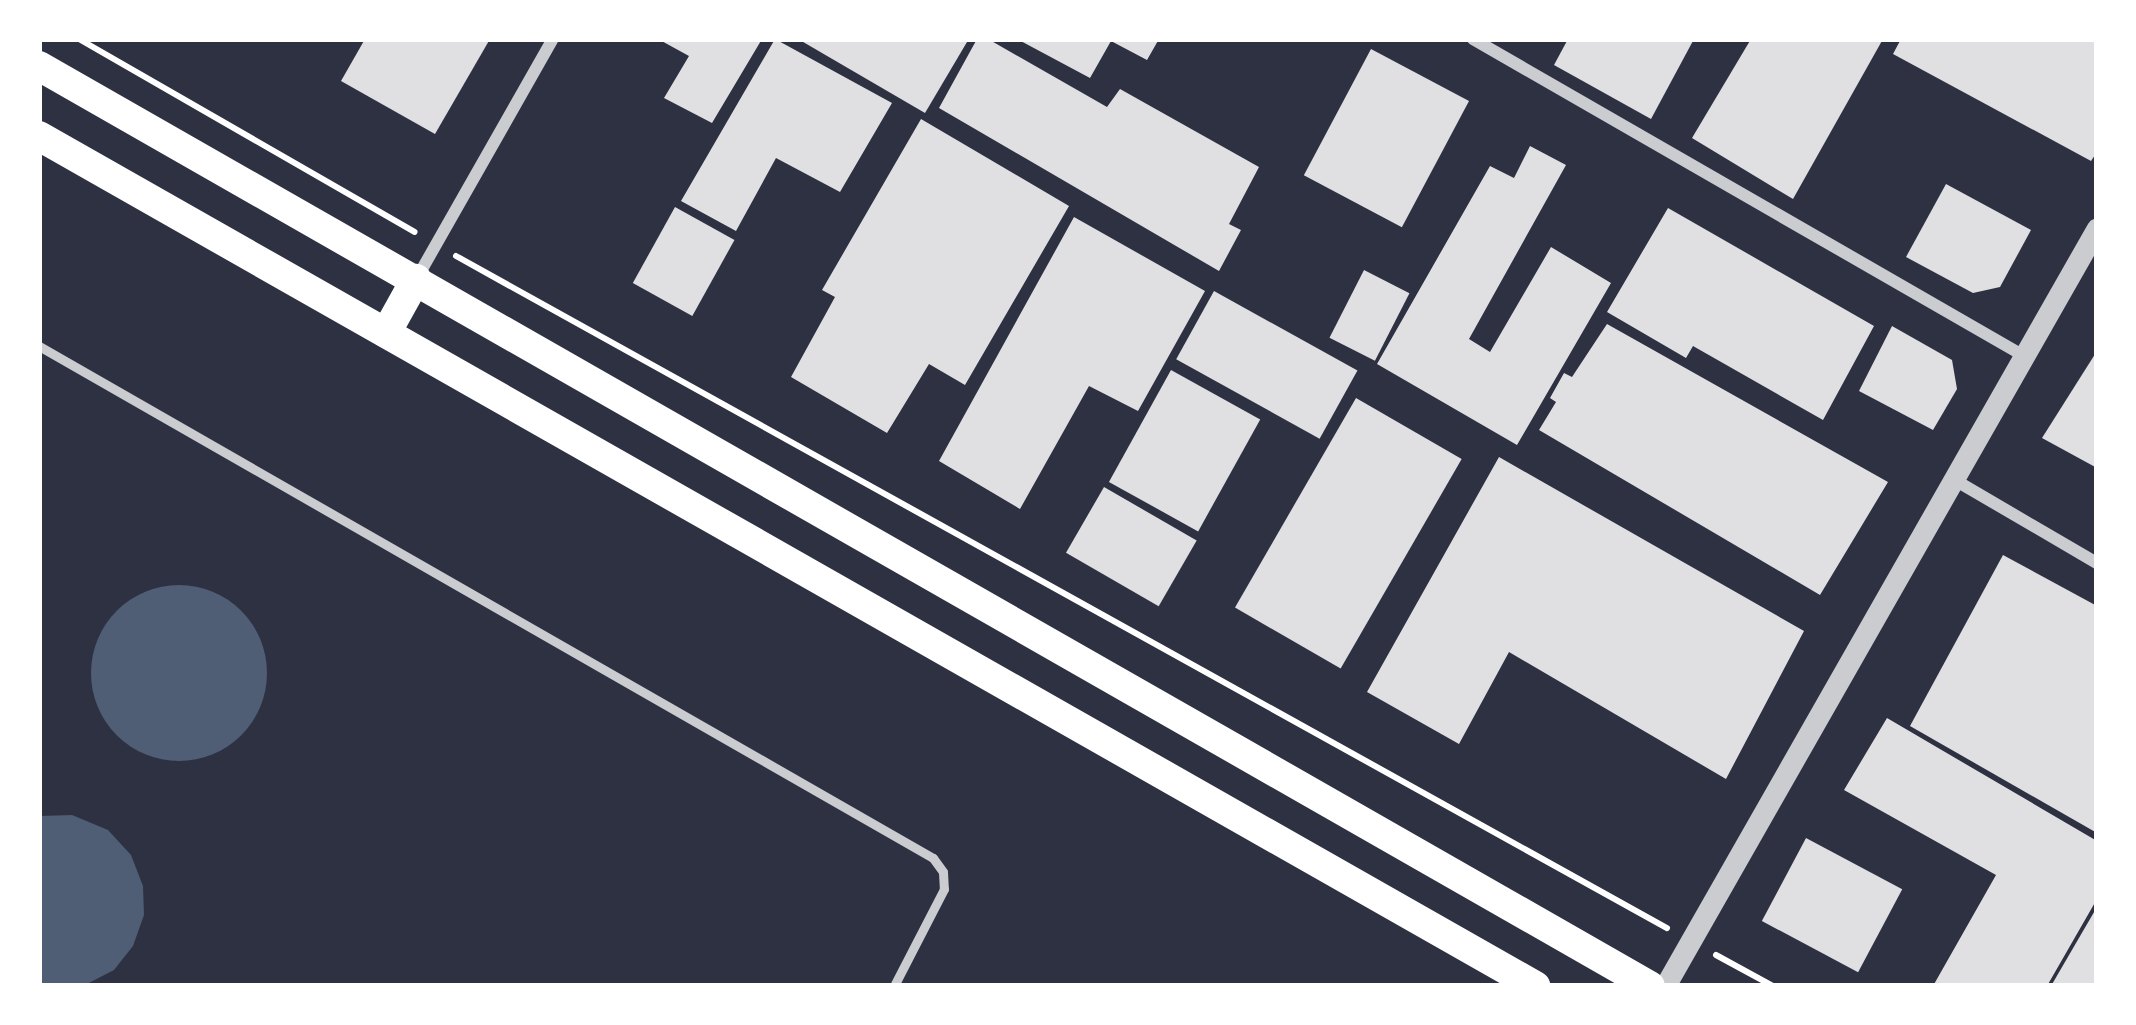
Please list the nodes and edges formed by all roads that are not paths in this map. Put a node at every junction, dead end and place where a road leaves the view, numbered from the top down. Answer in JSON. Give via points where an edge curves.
{"nodes":[{"id":1,"x":554,"y":39,"type":"edge"},
{"id":2,"x":1473,"y":39,"type":"edge"},
{"id":3,"x":39,"y":65,"type":"edge"},
{"id":4,"x":39,"y":136,"type":"edge"},
{"id":5,"x":2097,"y":228,"type":"edge"},
{"id":6,"x":416,"y":279,"type":"junction"},
{"id":7,"x":386,"y":333,"type":"junction"},
{"id":8,"x":39,"y":346,"type":"edge"},
{"id":9,"x":2024,"y":356,"type":"junction"},
{"id":10,"x":1953,"y":479,"type":"junction"},
{"id":11,"x":2097,"y":562,"type":"edge"},
{"id":12,"x":893,"y":986,"type":"edge"},
{"id":13,"x":1535,"y":986,"type":"edge"},
{"id":14,"x":1650,"y":986,"type":"edge"},
{"id":15,"x":1665,"y":986,"type":"edge"}],
"edges":[{"from":1,"to":6,"type":"street"},
{"from":2,"to":9,"type":"street"},
{"from":3,"to":6,"type":"main road"},
{"from":4,"to":7,"type":"main road"},
{"from":5,"to":9,"type":"street"},
{"from":6,"to":7,"type":"main road"},
{"from":6,"to":14,"type":"main road"},
{"from":7,"to":13,"type":"main road"},
{"from":8,"to":12,"type":"lane","via":[[933,858],[944,890]]},
{"from":9,"to":10,"type":"street"},
{"from":10,"to":11,"type":"street"},
{"from":10,"to":15,"type":"street"}]}
